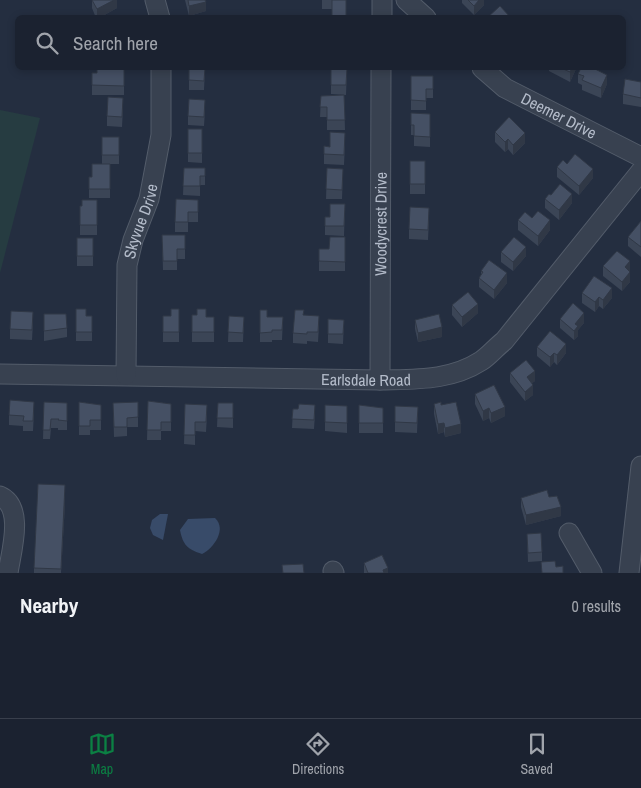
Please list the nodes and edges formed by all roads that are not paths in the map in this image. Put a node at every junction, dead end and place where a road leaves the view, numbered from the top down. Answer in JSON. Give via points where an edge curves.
{"nodes":[{"id":1,"x":155,"y":0,"type":"edge"},
{"id":2,"x":382,"y":0,"type":"edge"},
{"id":3,"x":406,"y":0,"type":"edge"},
{"id":4,"x":159,"y":15,"type":"edge"},
{"id":5,"x":382,"y":15,"type":"edge"},
{"id":6,"x":423,"y":15,"type":"edge"},
{"id":7,"x":161,"y":70,"type":"edge"},
{"id":8,"x":381,"y":70,"type":"edge"},
{"id":9,"x":484,"y":70,"type":"edge"},
{"id":10,"x":641,"y":157,"type":"edge"},
{"id":11,"x":641,"y":171,"type":"edge"},
{"id":12,"x":0,"y":374,"type":"edge"},
{"id":13,"x":126,"y":375,"type":"junction"},
{"id":14,"x":380,"y":380,"type":"junction"},
{"id":15,"x":641,"y":466,"type":"edge"},
{"id":16,"x":0,"y":496,"type":"edge"},
{"id":17,"x":569,"y":533,"type":"dead end"},
{"id":18,"x":8,"y":573,"type":"edge"},
{"id":19,"x":592,"y":573,"type":"edge"},
{"id":20,"x":629,"y":573,"type":"edge"}],
"edges":[{"from":1,"to":4,"type":"street"},
{"from":2,"to":5,"type":"street"},
{"from":3,"to":6,"type":"street"},
{"from":7,"to":13,"type":"street","name":"Skyvue Drive","via":[[161,135],[149,199],[127,265]]},
{"from":8,"to":14,"type":"street","name":"Woodycrest Drive"},
{"from":9,"to":10,"type":"street","name":"Deemer Drive","via":[[505,88]]},
{"from":11,"to":14,"type":"street","name":"Earlsdale Road","via":[[504,341],[481,361],[453,374],[431,379]]},
{"from":12,"to":13,"type":"street","name":"Earlsdale Road"},
{"from":13,"to":14,"type":"street","name":"Earlsdale Road"},
{"from":15,"to":20,"type":"street"},
{"from":16,"to":18,"type":"street","via":[[12,506],[14,517]]},
{"from":17,"to":19,"type":"street"}]}
